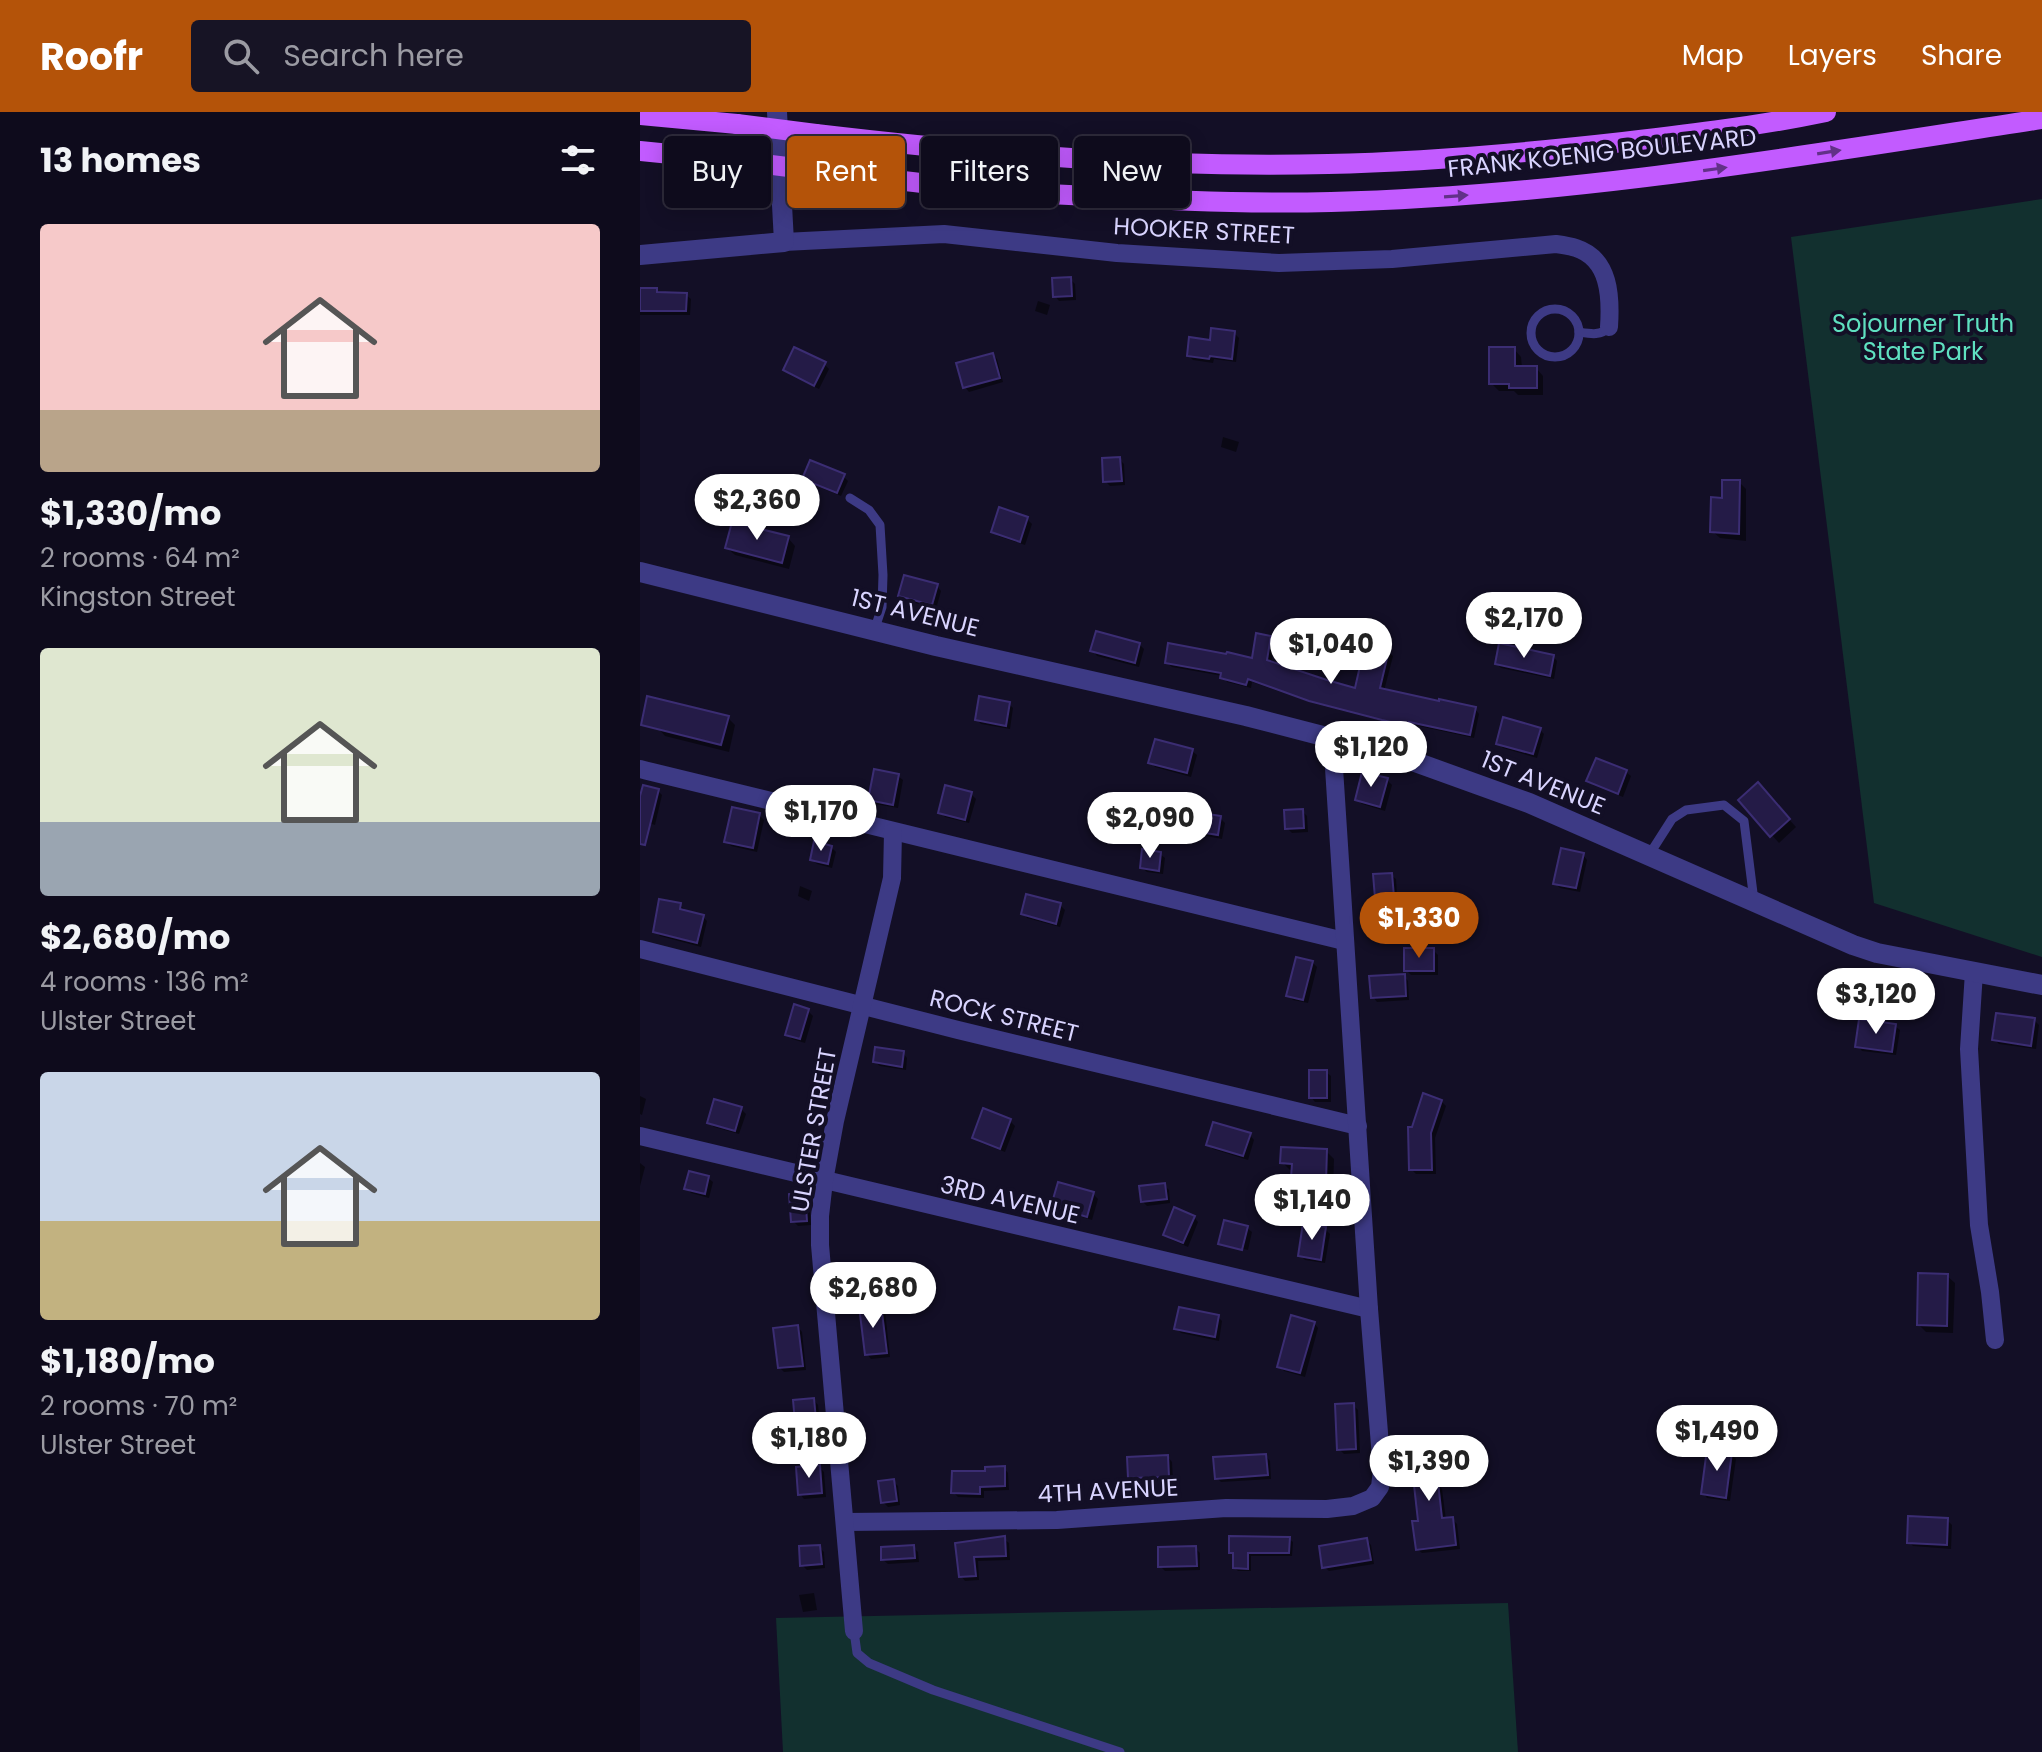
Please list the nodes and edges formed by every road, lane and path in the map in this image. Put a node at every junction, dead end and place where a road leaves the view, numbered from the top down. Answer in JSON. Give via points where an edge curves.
{"nodes":[{"id":1,"x":777,"y":112,"type":"edge"},
{"id":2,"x":1826,"y":112,"type":"edge"},
{"id":3,"x":640,"y":115,"type":"edge"},
{"id":4,"x":2015,"y":117,"type":"edge"},
{"id":5,"x":2042,"y":119,"type":"edge"},
{"id":6,"x":640,"y":151,"type":"edge"},
{"id":7,"x":784,"y":242,"type":"junction"},
{"id":8,"x":640,"y":255,"type":"edge"},
{"id":9,"x":1609,"y":327,"type":"joint"},
{"id":10,"x":1579,"y":332,"type":"junction"},
{"id":11,"x":850,"y":498,"type":"dead end"},
{"id":12,"x":640,"y":572,"type":"edge"},
{"id":13,"x":874,"y":631,"type":"junction"},
{"id":14,"x":1332,"y":737,"type":"junction"},
{"id":15,"x":640,"y":769,"type":"edge"},
{"id":16,"x":893,"y":832,"type":"junction"},
{"id":17,"x":1649,"y":855,"type":"junction"},
{"id":18,"x":1754,"y":901,"type":"junction"},
{"id":19,"x":1344,"y":941,"type":"junction"},
{"id":20,"x":640,"y":949,"type":"edge"},
{"id":21,"x":1974,"y":972,"type":"junction"},
{"id":22,"x":2042,"y":985,"type":"edge"},
{"id":23,"x":863,"y":1005,"type":"junction"},
{"id":24,"x":1358,"y":1126,"type":"junction"},
{"id":25,"x":640,"y":1136,"type":"edge"},
{"id":26,"x":824,"y":1181,"type":"junction"},
{"id":27,"x":1369,"y":1309,"type":"junction"},
{"id":28,"x":1995,"y":1340,"type":"dead end"},
{"id":29,"x":845,"y":1522,"type":"junction"},
{"id":30,"x":854,"y":1631,"type":"joint"},
{"id":31,"x":1120,"y":1752,"type":"edge"}],
"edges":[{"from":1,"to":7,"type":"street"},
{"from":2,"to":3,"type":"main road","name":"FRANK KOENIG BOULEVARD","bridge":true,"via":[[1573,148],[1327,164],[1078,157]]},
{"from":4,"to":5,"type":"main road","name":"FRANK KOENIG BOULEVARD"},
{"from":6,"to":4,"type":"main road","name":"FRANK KOENIG BOULEVARD","one_way":true,"bridge":true,"via":[[949,186],[1123,198],[1391,200],[1639,179]]},
{"from":7,"to":8,"type":"street","name":"HOOKER STREET"},
{"from":7,"to":9,"type":"street","name":"HOOKER STREET","via":[[944,234],[1117,253],[1279,263],[1556,244],[1595,258],[1606,276]]},
{"from":9,"to":10,"type":"lane","via":[[1594,334]]},
{"from":10,"to":10,"type":"lane","via":[[1575,318],[1555,309],[1541,313],[1531,332],[1535,347],[1555,358],[1570,353]]},
{"from":11,"to":13,"type":"lane","via":[[880,525],[882,607]]},
{"from":12,"to":13,"type":"street","name":"1ST AVENUE"},
{"from":13,"to":14,"type":"street","name":"1ST AVENUE"},
{"from":14,"to":17,"type":"street","name":"1ST AVENUE","via":[[1529,803]]},
{"from":14,"to":19,"type":"street"},
{"from":15,"to":16,"type":"street"},
{"from":16,"to":19,"type":"street"},
{"from":16,"to":23,"type":"street","name":"ULSTER STREET","via":[[892,878]]},
{"from":17,"to":18,"type":"street","name":"1ST AVENUE"},
{"from":17,"to":18,"type":"lane","via":[[1672,819],[1686,810],[1724,805],[1744,821]]},
{"from":18,"to":21,"type":"street","name":"1ST AVENUE","via":[[1877,953]]},
{"from":19,"to":24,"type":"street"},
{"from":20,"to":23,"type":"street","name":"ROCK STREET"},
{"from":21,"to":22,"type":"street","name":"1ST AVENUE"},
{"from":21,"to":28,"type":"street","via":[[1969,1049],[1979,1225]]},
{"from":23,"to":24,"type":"street","name":"ROCK STREET"},
{"from":23,"to":26,"type":"street","name":"ULSTER STREET"},
{"from":24,"to":27,"type":"street"},
{"from":25,"to":26,"type":"street","name":"3RD AVENUE"},
{"from":26,"to":27,"type":"street","name":"3RD AVENUE"},
{"from":26,"to":29,"type":"street","name":"ULSTER STREET","via":[[820,1245]]},
{"from":27,"to":29,"type":"street","name":"4TH AVENUE","via":[[1382,1470],[1372,1498],[1353,1506],[1226,1508],[1057,1520]]},
{"from":29,"to":30,"type":"street","name":"ULSTER STREET"},
{"from":30,"to":31,"type":"lane","via":[[857,1653],[869,1663],[933,1690]]}]}
